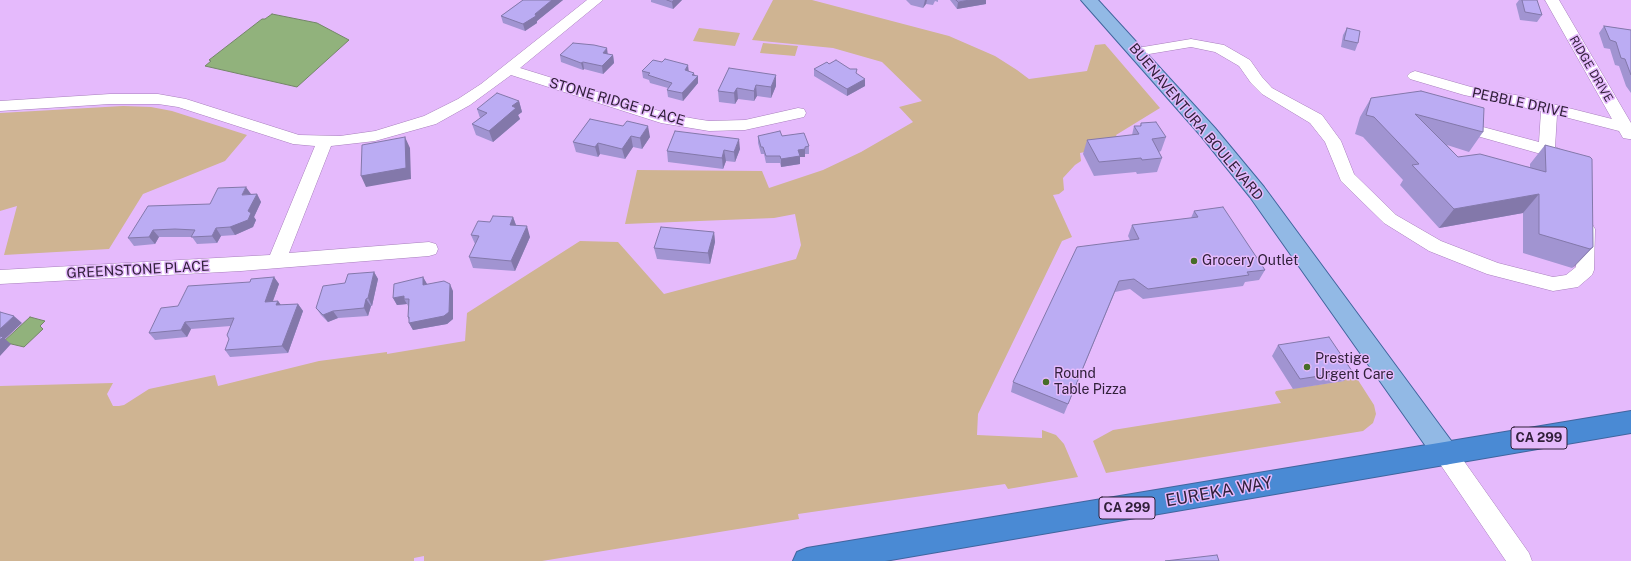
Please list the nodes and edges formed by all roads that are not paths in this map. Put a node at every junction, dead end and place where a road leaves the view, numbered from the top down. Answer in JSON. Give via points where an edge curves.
{"nodes":[{"id":1,"x":596,"y":0,"type":"edge"},
{"id":2,"x":1089,"y":0,"type":"edge"},
{"id":3,"x":1552,"y":0,"type":"edge"},
{"id":4,"x":1137,"y":52,"type":"junction"},
{"id":5,"x":508,"y":69,"type":"junction"},
{"id":6,"x":1415,"y":76,"type":"dead end"},
{"id":7,"x":0,"y":106,"type":"edge"},
{"id":8,"x":1549,"y":108,"type":"junction"},
{"id":9,"x":798,"y":112,"type":"dead end"},
{"id":10,"x":1483,"y":132,"type":"edge"},
{"id":11,"x":1628,"y":133,"type":"edge"},
{"id":12,"x":325,"y":141,"type":"junction"},
{"id":13,"x":1547,"y":150,"type":"junction"},
{"id":14,"x":1581,"y":171,"type":"edge"},
{"id":15,"x":1586,"y":216,"type":"edge"},
{"id":16,"x":429,"y":249,"type":"dead end"},
{"id":17,"x":277,"y":261,"type":"junction"},
{"id":18,"x":0,"y":277,"type":"edge"},
{"id":19,"x":1631,"y":422,"type":"edge"},
{"id":20,"x":1446,"y":454,"type":"junction"},
{"id":21,"x":806,"y":561,"type":"edge"},
{"id":22,"x":1520,"y":561,"type":"edge"}],
"edges":[{"from":1,"to":5,"type":"street"},
{"from":2,"to":4,"type":"main road","name":"BUENAVENTURA BOULEVARD"},
{"from":3,"to":11,"type":"street","name":"RIDGE DRIVE"},
{"from":4,"to":15,"type":"street","via":[[1191,43],[1219,48],[1245,63],[1267,91],[1316,119],[1332,140],[1348,176],[1390,219],[1435,246],[1494,269],[1553,284],[1571,282],[1585,270]]},
{"from":4,"to":20,"type":"main road","name":"BUENAVENTURA BOULEVARD","via":[[1257,192]]},
{"from":5,"to":9,"type":"street","name":"STONE RIDGE PLACE","via":[[667,119],[702,125],[745,125]]},
{"from":5,"to":12,"type":"street","via":[[464,102],[430,120],[375,136]]},
{"from":6,"to":8,"type":"street","name":"PEBBLE DRIVE","via":[[1469,92]]},
{"from":7,"to":12,"type":"street","via":[[158,99],[180,102],[299,140]]},
{"from":8,"to":11,"type":"street","name":"PEBBLE DRIVE"},
{"from":8,"to":13,"type":"street"},
{"from":10,"to":13,"type":"street"},
{"from":12,"to":17,"type":"street"},
{"from":13,"to":14,"type":"street","via":[[1571,160]]},
{"from":16,"to":17,"type":"street","name":"GREENSTONE PLACE"},
{"from":17,"to":18,"type":"street","name":"GREENSTONE PLACE"},
{"from":19,"to":20,"type":"highway","name":"EUREKA WAY","number":"CA 299"},
{"from":20,"to":21,"type":"highway","name":"EUREKA WAY","number":"CA 299"},
{"from":20,"to":22,"type":"street","name":"BUENAVENTURA BOULEVARD"}]}
